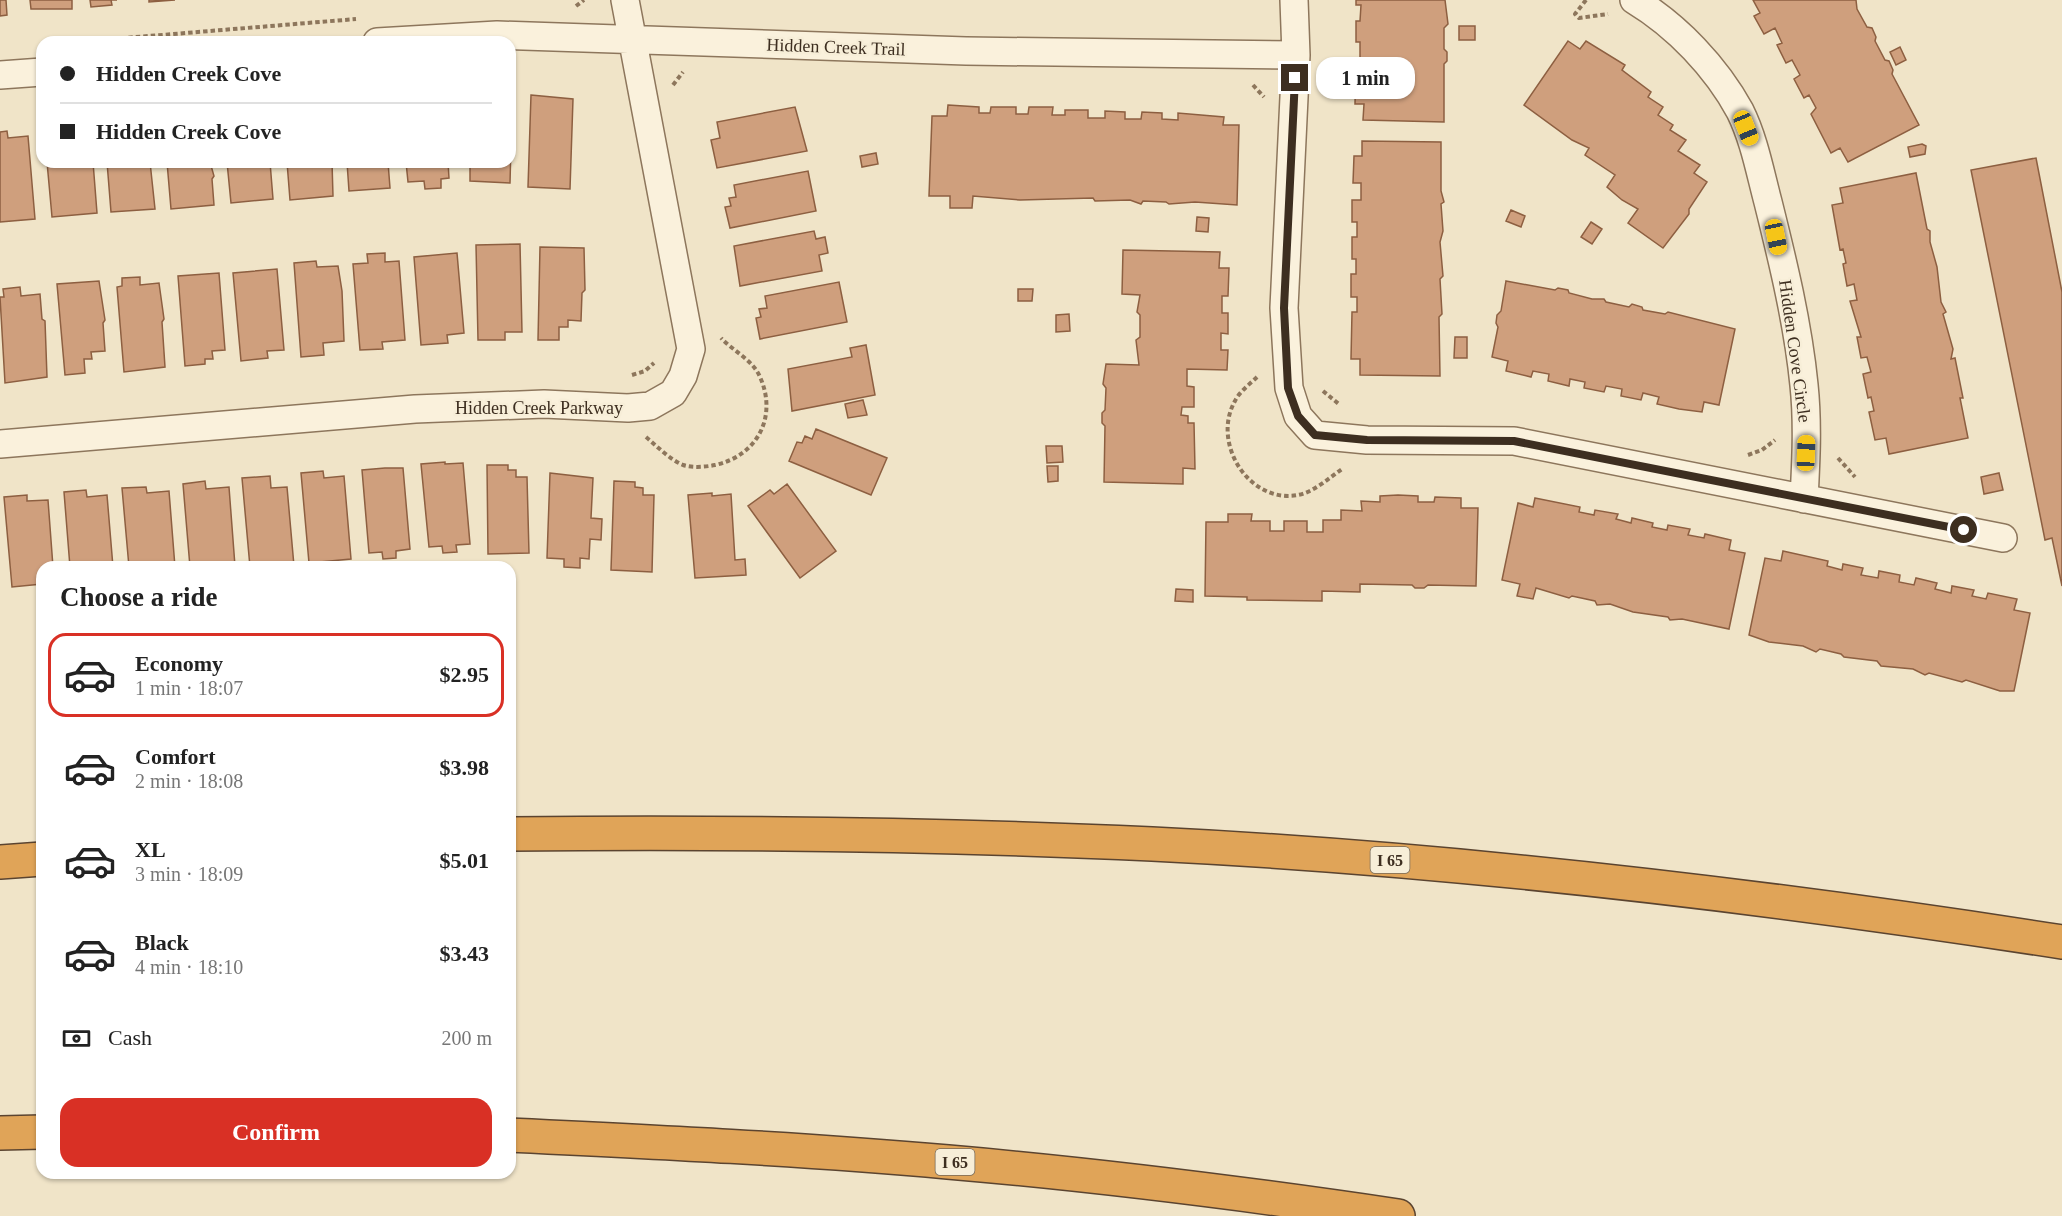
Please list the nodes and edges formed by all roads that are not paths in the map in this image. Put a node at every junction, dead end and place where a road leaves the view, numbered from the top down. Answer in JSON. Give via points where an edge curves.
{"nodes":[{"id":1,"x":625,"y":0,"type":"edge"},
{"id":2,"x":1294,"y":0,"type":"edge"},
{"id":3,"x":1634,"y":0,"type":"edge"},
{"id":4,"x":372,"y":30,"type":"edge"},
{"id":5,"x":632,"y":38,"type":"junction"},
{"id":6,"x":1296,"y":55,"type":"junction"},
{"id":7,"x":36,"y":72,"type":"edge"},
{"id":8,"x":0,"y":75,"type":"edge"},
{"id":9,"x":0,"y":444,"type":"edge"},
{"id":10,"x":1804,"y":499,"type":"junction"},
{"id":11,"x":2003,"y":538,"type":"dead end"},
{"id":12,"x":516,"y":834,"type":"edge"},
{"id":13,"x":36,"y":859,"type":"edge"},
{"id":14,"x":0,"y":862,"type":"edge"},
{"id":15,"x":2062,"y":942,"type":"edge"},
{"id":16,"x":36,"y":1132,"type":"edge"},
{"id":17,"x":0,"y":1133,"type":"edge"},
{"id":18,"x":516,"y":1135,"type":"edge"},
{"id":19,"x":1398,"y":1216,"type":"edge"}],
"edges":[{"from":1,"to":5,"type":"street","name":"Hidden Creek Parkway"},
{"from":2,"to":6,"type":"street"},
{"from":3,"to":10,"type":"street","name":"Hidden Cove Circle","via":[[1688,42],[1718,78],[1740,111],[1753,144],[1789,297],[1804,384]]},
{"from":4,"to":5,"type":"street","name":"Hidden Creek Trail"},
{"from":5,"to":6,"type":"street","name":"Hidden Creek Trail","via":[[966,51]]},
{"from":5,"to":9,"type":"street","name":"Hidden Creek Parkway","via":[[691,349],[683,376],[673,393],[662,401],[628,408],[544,404],[415,409]]},
{"from":6,"to":10,"type":"street","via":[[1284,308],[1288,388],[1298,416],[1315,435],[1367,440],[1514,441]]},
{"from":7,"to":8,"type":"street"},
{"from":10,"to":11,"type":"street"},
{"from":12,"to":15,"type":"highway","number":"I 65","via":[[916,835],[1155,844],[1633,883],[1876,913]]},
{"from":13,"to":14,"type":"highway"},
{"from":16,"to":17,"type":"highway"},
{"from":18,"to":19,"type":"highway","number":"I 65","via":[[948,1162]]}]}
